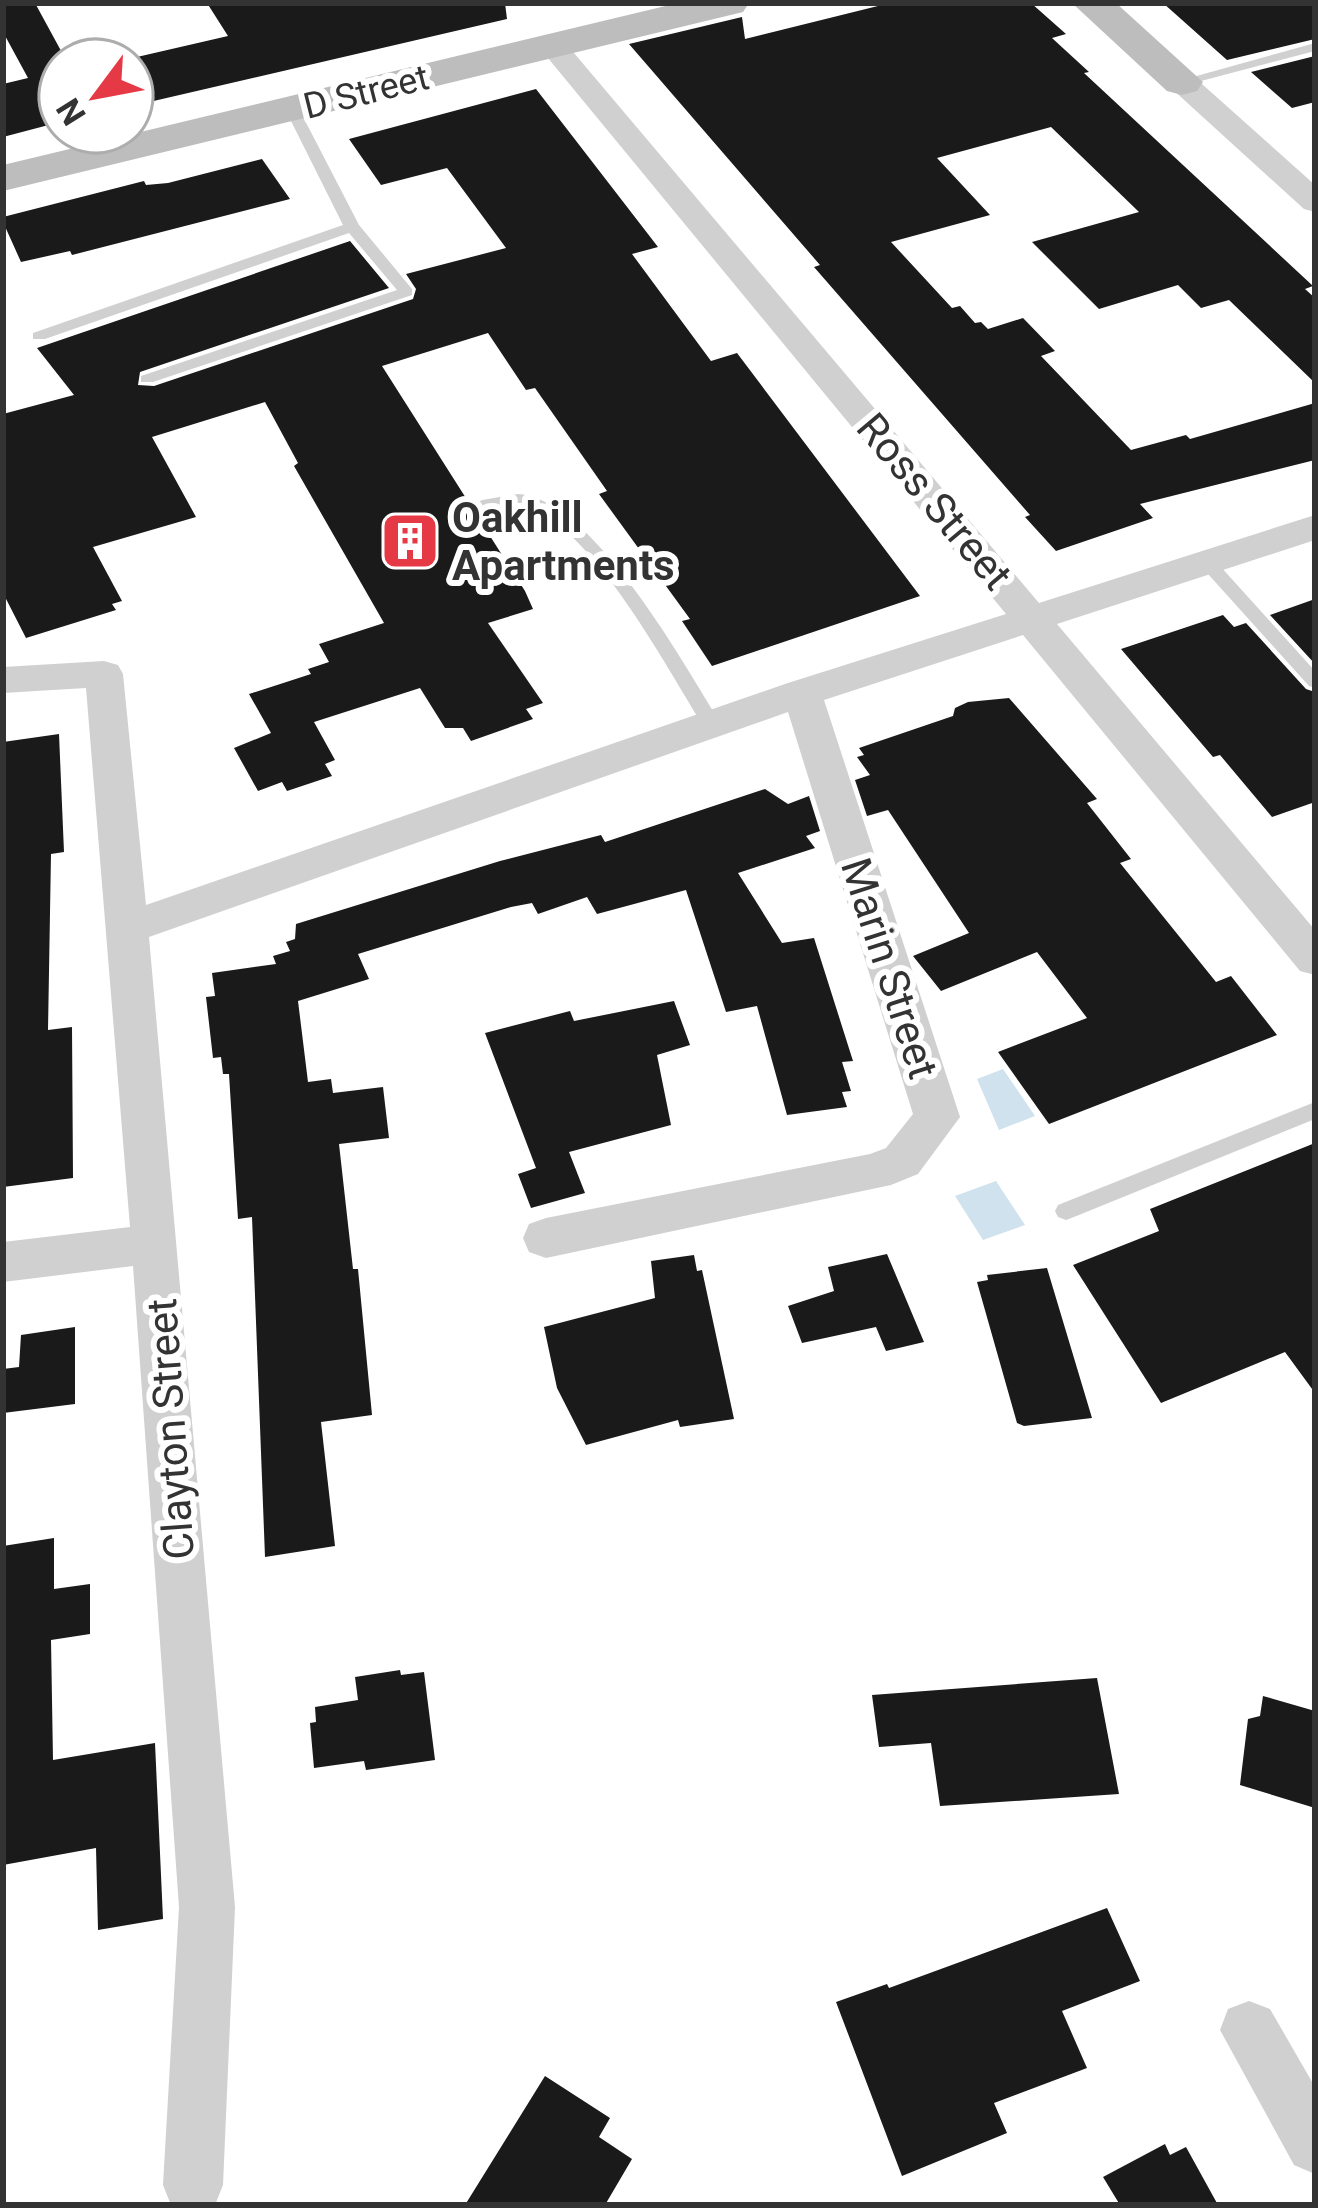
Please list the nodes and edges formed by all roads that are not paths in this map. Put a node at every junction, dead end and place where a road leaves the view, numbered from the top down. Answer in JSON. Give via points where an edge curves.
{"nodes":[{"id":1,"x":1092,"y":3,"type":"edge"},
{"id":2,"x":718,"y":4,"type":"edge"},
{"id":3,"x":553,"y":46,"type":"junction"},
{"id":4,"x":1315,"y":47,"type":"edge"},
{"id":5,"x":1182,"y":82,"type":"junction"},
{"id":6,"x":292,"y":109,"type":"junction"},
{"id":7,"x":3,"y":178,"type":"edge"},
{"id":8,"x":1315,"y":202,"type":"edge"},
{"id":9,"x":352,"y":227,"type":"junction"},
{"id":10,"x":38,"y":336,"type":"dead end"},
{"id":11,"x":147,"y":379,"type":"dead end"},
{"id":12,"x":482,"y":505,"type":"dead end"},
{"id":13,"x":1315,"y":527,"type":"edge"},
{"id":14,"x":1205,"y":560,"type":"junction"},
{"id":15,"x":1034,"y":618,"type":"junction"},
{"id":16,"x":3,"y":680,"type":"edge"},
{"id":17,"x":1315,"y":682,"type":"edge"},
{"id":18,"x":802,"y":693,"type":"junction"},
{"id":19,"x":712,"y":724,"type":"junction"},
{"id":20,"x":125,"y":929,"type":"junction"},
{"id":21,"x":1315,"y":959,"type":"edge"},
{"id":22,"x":1315,"y":1110,"type":"edge"},
{"id":23,"x":1066,"y":1211,"type":"dead end"},
{"id":24,"x":546,"y":1238,"type":"dead end"},
{"id":25,"x":155,"y":1244,"type":"junction"},
{"id":26,"x":3,"y":1262,"type":"edge"},
{"id":27,"x":1249,"y":2030,"type":"dead end"},
{"id":28,"x":1315,"y":2144,"type":"edge"},
{"id":29,"x":194,"y":2185,"type":"dead end"}],
"edges":[{"from":1,"to":5,"type":"street"},
{"from":2,"to":3,"type":"street","name":"D Street"},
{"from":3,"to":6,"type":"street","name":"D Street"},
{"from":3,"to":15,"type":"street","name":"Ross Street"},
{"from":4,"to":5,"type":"lane"},
{"from":5,"to":8,"type":"street"},
{"from":6,"to":7,"type":"street","name":"D Street"},
{"from":6,"to":9,"type":"lane"},
{"from":9,"to":10,"type":"lane"},
{"from":9,"to":11,"type":"lane","via":[[407,292]]},
{"from":12,"to":19,"type":"lane","via":[[535,502],[560,518],[649,627]]},
{"from":13,"to":14,"type":"street"},
{"from":14,"to":15,"type":"street"},
{"from":14,"to":17,"type":"lane"},
{"from":15,"to":18,"type":"street"},
{"from":15,"to":21,"type":"street","name":"Ross Street"},
{"from":16,"to":20,"type":"street","name":"Clayton Street","via":[[104,674]]},
{"from":18,"to":19,"type":"street"},
{"from":18,"to":24,"type":"street","name":"Marin Street","via":[[937,1117],[902,1161],[875,1172]]},
{"from":19,"to":20,"type":"street"},
{"from":20,"to":25,"type":"street","name":"Clayton Street"},
{"from":22,"to":23,"type":"lane"},
{"from":25,"to":26,"type":"street"},
{"from":25,"to":29,"type":"street","name":"Clayton Street","via":[[207,1907]]},
{"from":27,"to":28,"type":"street"}]}
